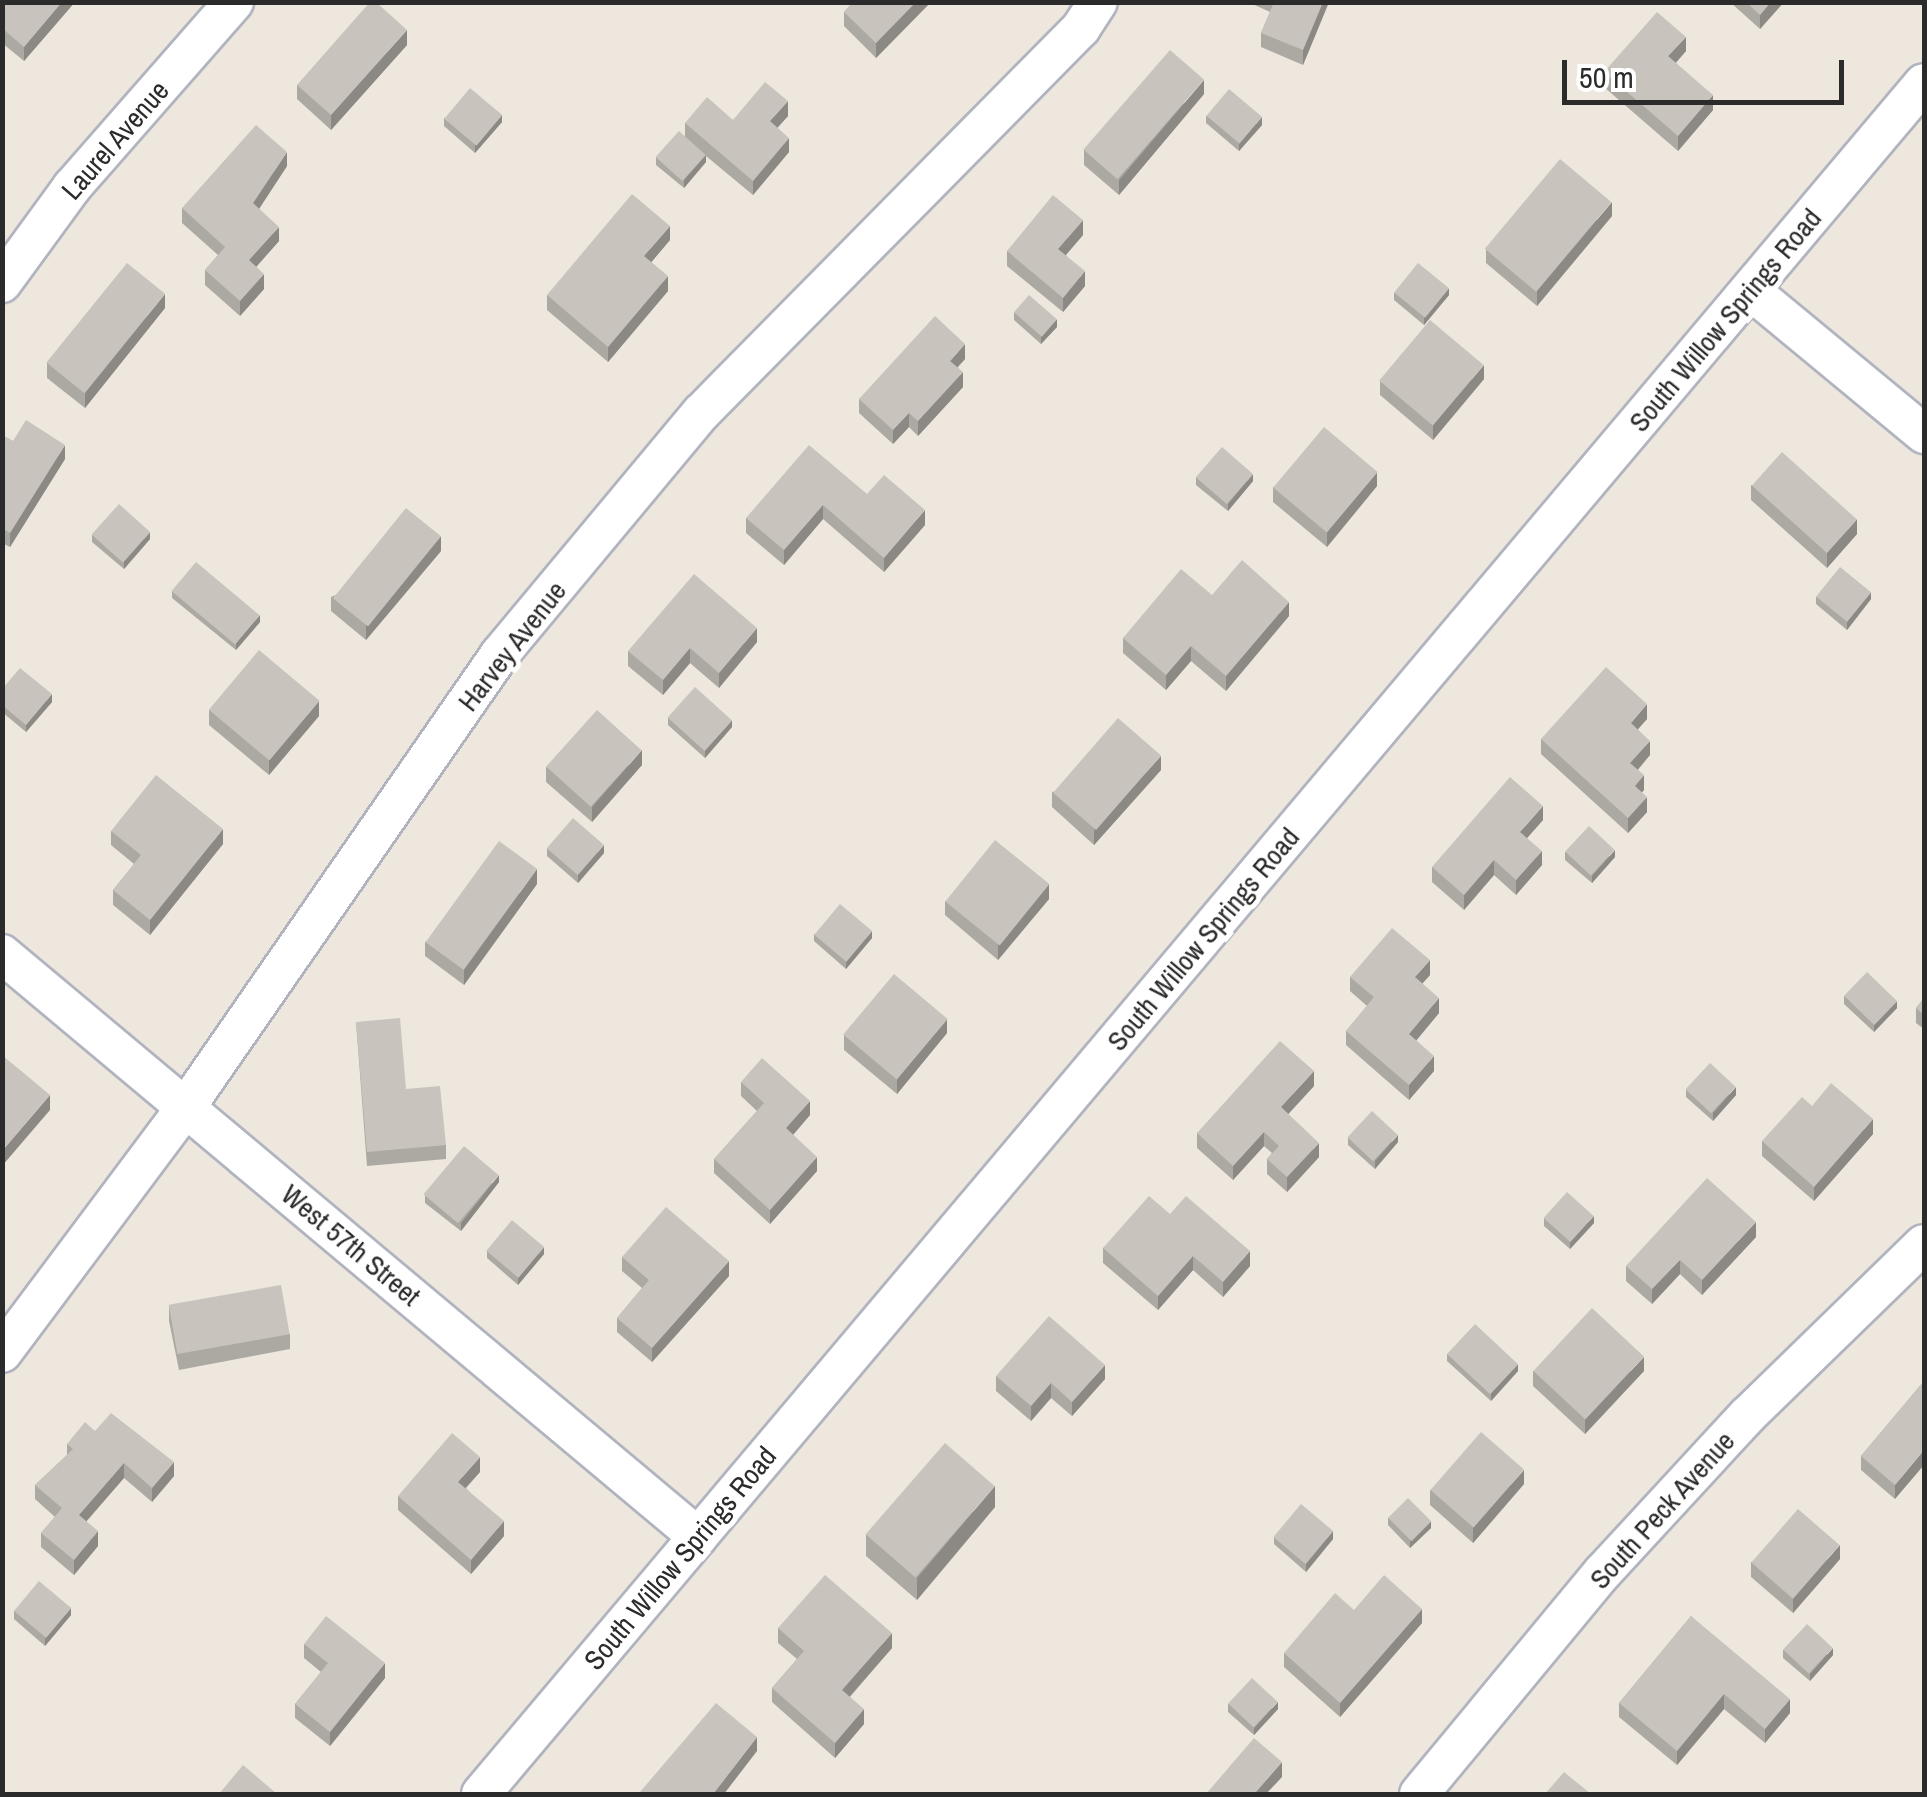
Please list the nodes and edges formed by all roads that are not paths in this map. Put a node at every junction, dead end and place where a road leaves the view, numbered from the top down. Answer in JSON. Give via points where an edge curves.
{"nodes":[{"id":1,"x":234,"y":2,"type":"edge"},
{"id":2,"x":1098,"y":2,"type":"edge"},
{"id":3,"x":1924,"y":84,"type":"edge"},
{"id":4,"x":2,"y":283,"type":"edge"},
{"id":5,"x":1750,"y":290,"type":"junction"},
{"id":6,"x":1924,"y":434,"type":"edge"},
{"id":7,"x":2,"y":954,"type":"edge"},
{"id":8,"x":186,"y":1108,"type":"junction"},
{"id":9,"x":1924,"y":1244,"type":"edge"},
{"id":10,"x":2,"y":1353,"type":"edge"},
{"id":11,"x":698,"y":1536,"type":"junction"},
{"id":12,"x":481,"y":1794,"type":"edge"},
{"id":13,"x":1420,"y":1794,"type":"edge"}],
"edges":[{"from":1,"to":4,"type":"street","name":"Laurel Avenue","via":[[72,187]]},
{"from":2,"to":8,"type":"street","name":"Harvey Avenue","via":[[1082,28],[701,413],[513,639]]},
{"from":3,"to":5,"type":"street","name":"South Willow Springs Road"},
{"from":5,"to":6,"type":"street"},
{"from":5,"to":11,"type":"street","name":"South Willow Springs Road"},
{"from":7,"to":8,"type":"street","name":"West 57th Street"},
{"from":8,"to":10,"type":"street","name":"Harvey Avenue"},
{"from":8,"to":11,"type":"street","name":"West 57th Street"},
{"from":9,"to":13,"type":"street","name":"South Peck Avenue","via":[[1748,1415],[1616,1558]]},
{"from":11,"to":12,"type":"street","name":"South Willow Springs Road"}]}
